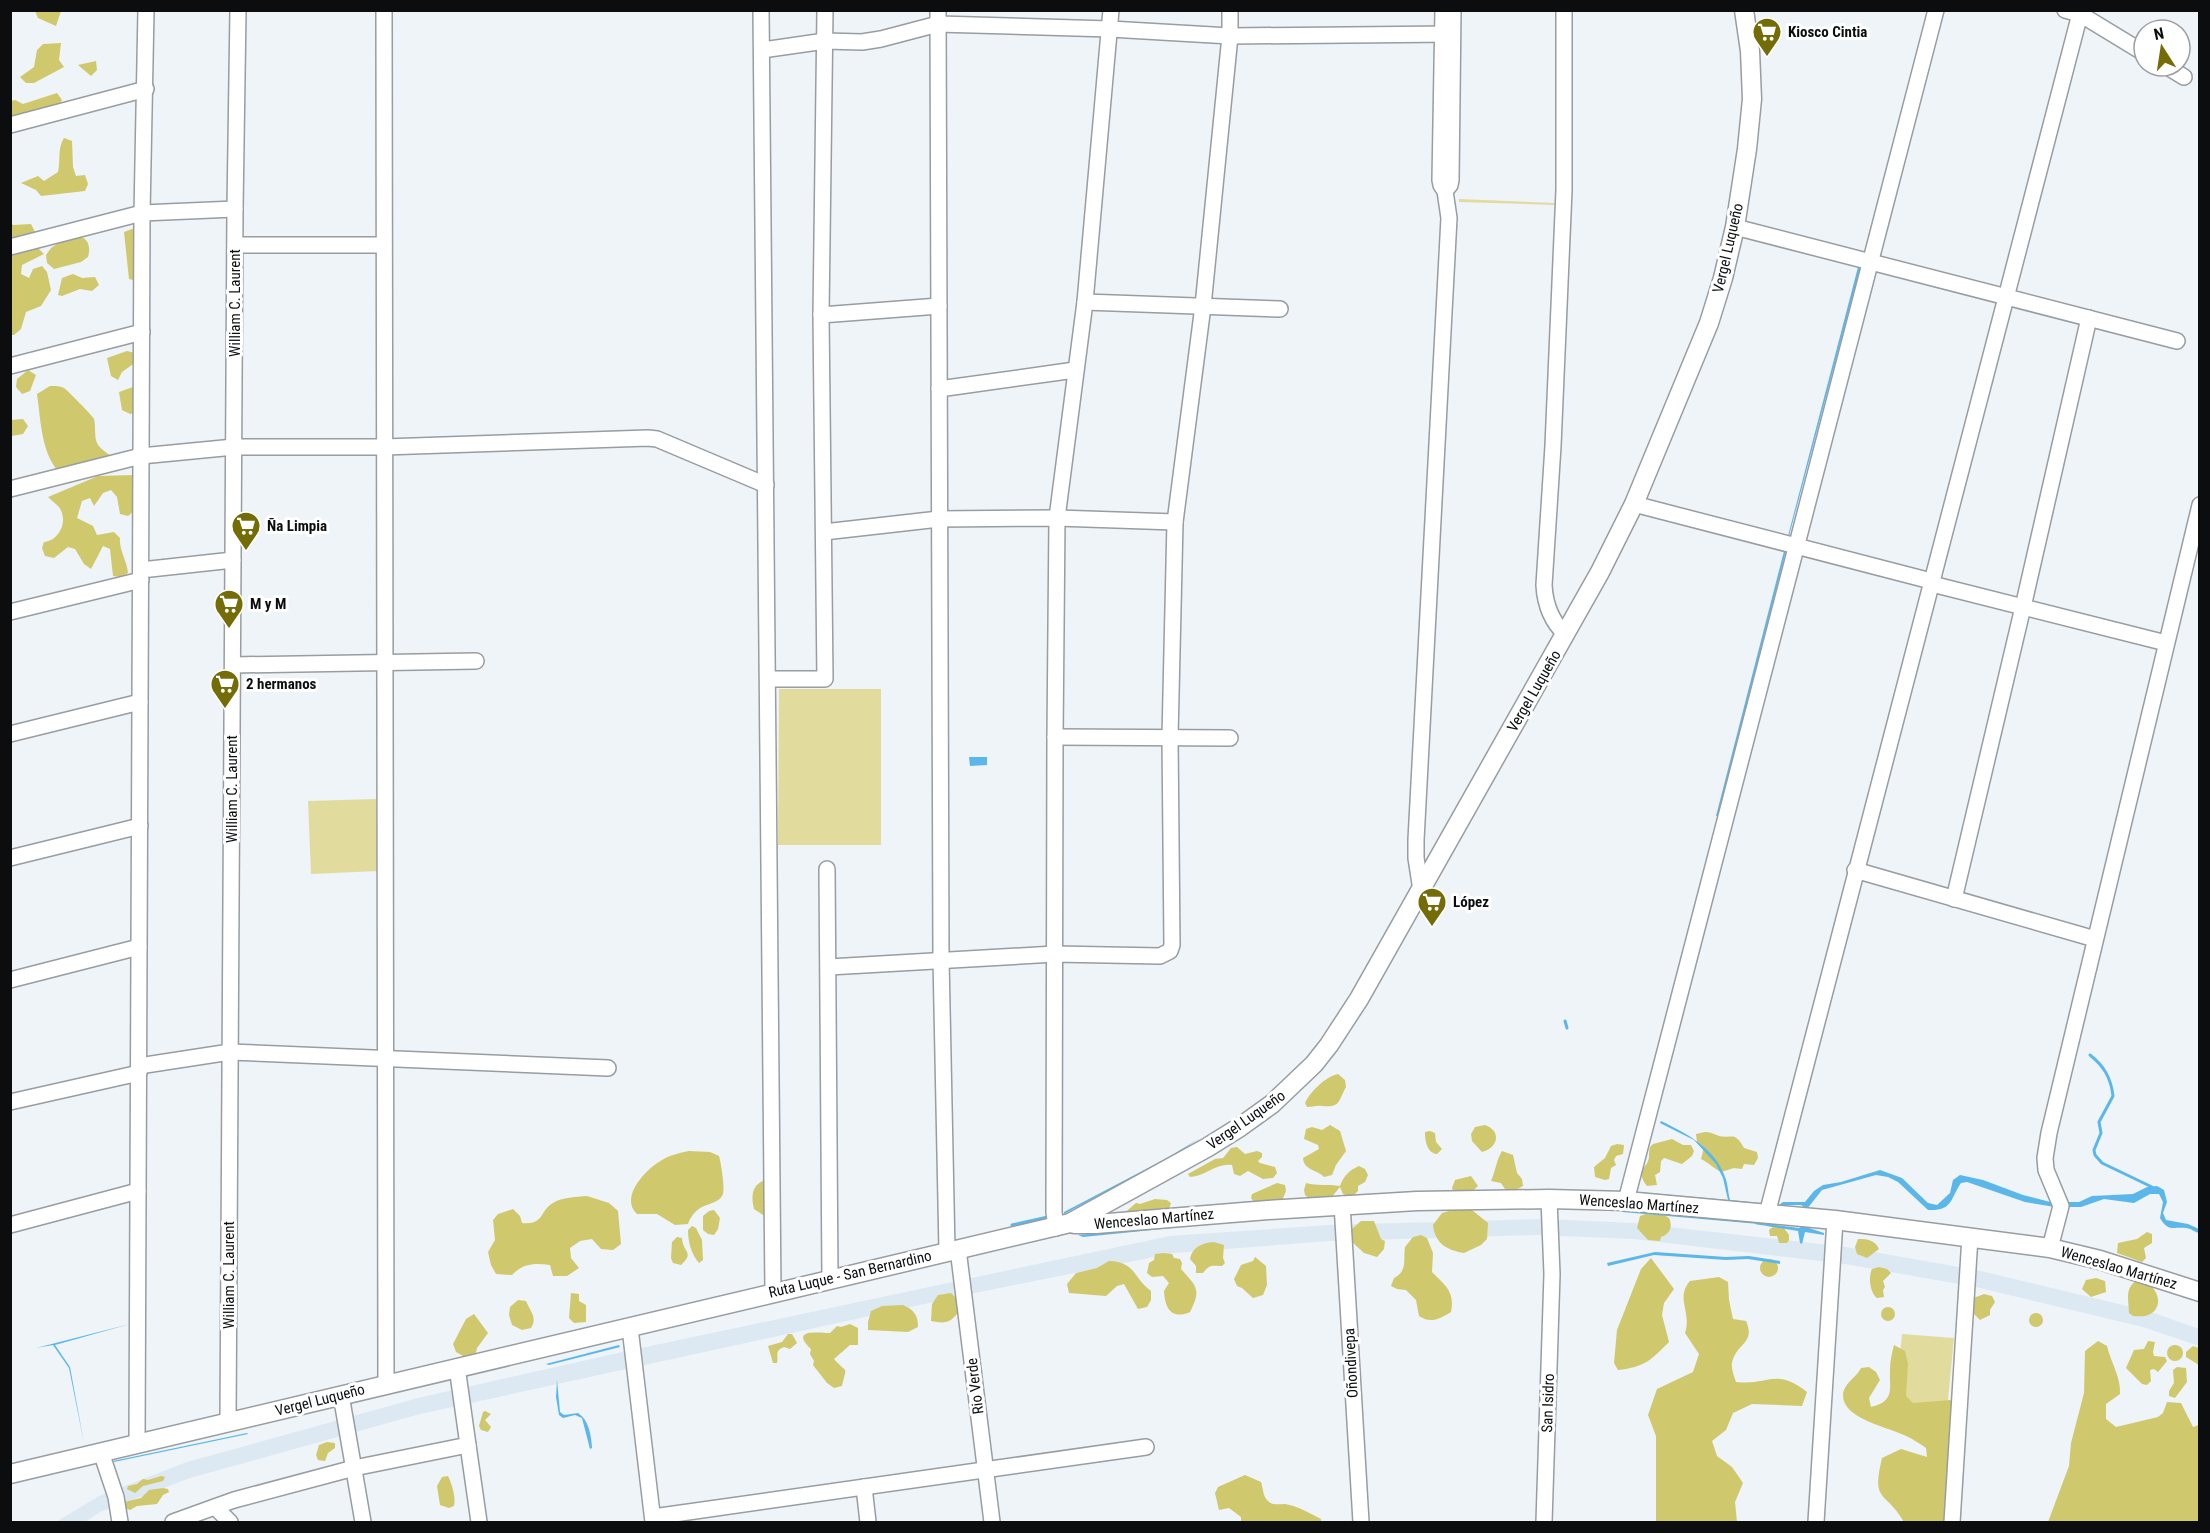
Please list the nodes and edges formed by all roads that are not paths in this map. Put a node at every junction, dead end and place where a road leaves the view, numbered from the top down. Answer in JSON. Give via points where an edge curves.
{"nodes":[{"id":1,"x":146,"y":10,"type":"edge"},
{"id":2,"x":238,"y":10,"type":"edge"},
{"id":3,"x":384,"y":10,"type":"edge"},
{"id":4,"x":761,"y":10,"type":"edge"},
{"id":5,"x":825,"y":10,"type":"edge"},
{"id":6,"x":1111,"y":10,"type":"edge"},
{"id":7,"x":1230,"y":10,"type":"edge"},
{"id":8,"x":1443,"y":10,"type":"edge"},
{"id":9,"x":1454,"y":10,"type":"edge"},
{"id":10,"x":1564,"y":10,"type":"edge"},
{"id":11,"x":1744,"y":10,"type":"edge"},
{"id":12,"x":1936,"y":10,"type":"edge"},
{"id":13,"x":2075,"y":12,"type":"edge"},
{"id":14,"x":938,"y":17,"type":"edge"},
{"id":15,"x":1110,"y":29,"type":"junction"},
{"id":16,"x":1448,"y":34,"type":"junction"},
{"id":17,"x":1230,"y":36,"type":"junction"},
{"id":18,"x":825,"y":41,"type":"junction"},
{"id":19,"x":2132,"y":46,"type":"edge"},
{"id":20,"x":762,"y":50,"type":"junction"},
{"id":21,"x":146,"y":89,"type":"junction"},
{"id":22,"x":10,"y":124,"type":"edge"},
{"id":23,"x":235,"y":209,"type":"junction"},
{"id":24,"x":142,"y":213,"type":"junction"},
{"id":25,"x":1735,"y":227,"type":"junction"},
{"id":26,"x":235,"y":245,"type":"junction"},
{"id":27,"x":384,"y":245,"type":"junction"},
{"id":28,"x":10,"y":247,"type":"edge"},
{"id":29,"x":1872,"y":262,"type":"junction"},
{"id":30,"x":2006,"y":296,"type":"junction"},
{"id":31,"x":1085,"y":302,"type":"junction"},
{"id":32,"x":939,"y":306,"type":"junction"},
{"id":33,"x":1203,"y":306,"type":"junction"},
{"id":34,"x":1280,"y":309,"type":"dead end"},
{"id":35,"x":821,"y":315,"type":"junction"},
{"id":36,"x":2089,"y":318,"type":"junction"},
{"id":37,"x":142,"y":332,"type":"junction"},
{"id":38,"x":2177,"y":340,"type":"dead end"},
{"id":39,"x":10,"y":366,"type":"edge"},
{"id":40,"x":1076,"y":370,"type":"junction"},
{"id":41,"x":939,"y":389,"type":"junction"},
{"id":42,"x":234,"y":447,"type":"junction"},
{"id":43,"x":384,"y":447,"type":"junction"},
{"id":44,"x":141,"y":456,"type":"junction"},
{"id":45,"x":766,"y":485,"type":"junction"},
{"id":46,"x":10,"y":489,"type":"edge"},
{"id":47,"x":1634,"y":504,"type":"junction"},
{"id":48,"x":2199,"y":505,"type":"edge"},
{"id":49,"x":1057,"y":518,"type":"junction"},
{"id":50,"x":939,"y":519,"type":"junction"},
{"id":51,"x":1175,"y":522,"type":"junction"},
{"id":52,"x":824,"y":532,"type":"junction"},
{"id":53,"x":1797,"y":546,"type":"junction"},
{"id":54,"x":233,"y":560,"type":"junction"},
{"id":55,"x":141,"y":575,"type":"junction"},
{"id":56,"x":1931,"y":581,"type":"junction"},
{"id":57,"x":2023,"y":607,"type":"junction"},
{"id":58,"x":10,"y":612,"type":"edge"},
{"id":59,"x":1566,"y":635,"type":"junction"},
{"id":60,"x":2166,"y":643,"type":"junction"},
{"id":61,"x":476,"y":661,"type":"dead end"},
{"id":62,"x":384,"y":662,"type":"junction"},
{"id":63,"x":232,"y":665,"type":"junction"},
{"id":64,"x":768,"y":679,"type":"junction"},
{"id":65,"x":140,"y":702,"type":"junction"},
{"id":66,"x":10,"y":734,"type":"edge"},
{"id":67,"x":1054,"y":737,"type":"junction"},
{"id":68,"x":1170,"y":737,"type":"junction"},
{"id":69,"x":1230,"y":738,"type":"dead end"},
{"id":70,"x":140,"y":826,"type":"junction"},
{"id":71,"x":10,"y":858,"type":"edge"},
{"id":72,"x":827,"y":869,"type":"dead end"},
{"id":73,"x":1855,"y":870,"type":"junction"},
{"id":74,"x":1421,"y":890,"type":"junction"},
{"id":75,"x":1954,"y":898,"type":"junction"},
{"id":76,"x":2095,"y":939,"type":"junction"},
{"id":77,"x":140,"y":947,"type":"junction"},
{"id":78,"x":1055,"y":954,"type":"junction"},
{"id":79,"x":941,"y":959,"type":"junction"},
{"id":80,"x":829,"y":966,"type":"junction"},
{"id":81,"x":10,"y":980,"type":"edge"},
{"id":82,"x":230,"y":1052,"type":"junction"},
{"id":83,"x":385,"y":1058,"type":"junction"},
{"id":84,"x":608,"y":1068,"type":"dead end"},
{"id":85,"x":139,"y":1070,"type":"junction"},
{"id":86,"x":10,"y":1102,"type":"edge"},
{"id":87,"x":138,"y":1191,"type":"junction"},
{"id":88,"x":1548,"y":1199,"type":"junction"},
{"id":89,"x":1626,"y":1201,"type":"junction"},
{"id":90,"x":1342,"y":1204,"type":"junction"},
{"id":91,"x":1767,"y":1214,"type":"junction"},
{"id":92,"x":1835,"y":1220,"type":"junction"},
{"id":93,"x":10,"y":1225,"type":"edge"},
{"id":94,"x":1063,"y":1226,"type":"junction"},
{"id":95,"x":1970,"y":1237,"type":"junction"},
{"id":96,"x":2050,"y":1248,"type":"junction"},
{"id":97,"x":952,"y":1250,"type":"junction"},
{"id":98,"x":830,"y":1279,"type":"junction"},
{"id":99,"x":2199,"y":1292,"type":"edge"},
{"id":100,"x":773,"y":1293,"type":"junction"},
{"id":101,"x":630,"y":1328,"type":"junction"},
{"id":102,"x":457,"y":1367,"type":"junction"},
{"id":103,"x":386,"y":1384,"type":"junction"},
{"id":104,"x":341,"y":1395,"type":"junction"},
{"id":105,"x":228,"y":1423,"type":"junction"},
{"id":106,"x":137,"y":1444,"type":"junction"},
{"id":107,"x":468,"y":1444,"type":"junction"},
{"id":108,"x":1146,"y":1448,"type":"dead end"},
{"id":109,"x":101,"y":1452,"type":"junction"},
{"id":110,"x":354,"y":1468,"type":"junction"},
{"id":111,"x":985,"y":1470,"type":"junction"},
{"id":112,"x":10,"y":1474,"type":"edge"},
{"id":113,"x":864,"y":1487,"type":"junction"},
{"id":114,"x":214,"y":1507,"type":"junction"},
{"id":115,"x":653,"y":1520,"type":"edge"},
{"id":116,"x":120,"y":1522,"type":"edge"},
{"id":117,"x":173,"y":1522,"type":"edge"},
{"id":118,"x":230,"y":1522,"type":"edge"},
{"id":119,"x":363,"y":1522,"type":"edge"},
{"id":120,"x":479,"y":1522,"type":"edge"},
{"id":121,"x":868,"y":1522,"type":"edge"},
{"id":122,"x":992,"y":1522,"type":"edge"},
{"id":123,"x":1360,"y":1522,"type":"edge"},
{"id":124,"x":1544,"y":1522,"type":"edge"},
{"id":125,"x":1816,"y":1522,"type":"edge"},
{"id":126,"x":1952,"y":1522,"type":"edge"}],
"edges":[{"from":1,"to":21,"type":"street"},
{"from":2,"to":23,"type":"street","name":"William C. Laurent"},
{"from":3,"to":27,"type":"street"},
{"from":4,"to":20,"type":"street"},
{"from":5,"to":18,"type":"street"},
{"from":6,"to":15,"type":"street"},
{"from":7,"to":17,"type":"street"},
{"from":8,"to":16,"type":"street"},
{"from":9,"to":16,"type":"street"},
{"from":10,"to":59,"type":"street","via":[[1564,200],[1544,585],[1550,614]]},
{"from":11,"to":25,"type":"main road","name":"Vergel Luqueño","via":[[1752,99]]},
{"from":12,"to":29,"type":"street"},
{"from":13,"to":19,"type":"street"},
{"from":13,"to":30,"type":"street"},
{"from":14,"to":15,"type":"street"},
{"from":14,"to":18,"type":"street","via":[[881,39]]},
{"from":14,"to":32,"type":"street","name":"Rio Verde"},
{"from":15,"to":17,"type":"street"},
{"from":15,"to":31,"type":"street"},
{"from":16,"to":17,"type":"street"},
{"from":16,"to":74,"type":"street","via":[[1440,185],[1445,191],[1449,218],[1416,840]]},
{"from":17,"to":33,"type":"street"},
{"from":18,"to":20,"type":"street"},
{"from":18,"to":35,"type":"street"},
{"from":20,"to":45,"type":"street"},
{"from":21,"to":22,"type":"street"},
{"from":21,"to":24,"type":"street"},
{"from":23,"to":24,"type":"street"},
{"from":23,"to":26,"type":"street","name":"William C. Laurent"},
{"from":24,"to":28,"type":"street"},
{"from":24,"to":37,"type":"street"},
{"from":25,"to":29,"type":"street"},
{"from":25,"to":47,"type":"main road","name":"Vergel Luqueño","via":[[1709,323]]},
{"from":26,"to":27,"type":"street"},
{"from":26,"to":42,"type":"street","name":"William C. Laurent"},
{"from":27,"to":43,"type":"street"},
{"from":29,"to":30,"type":"street"},
{"from":29,"to":53,"type":"street"},
{"from":30,"to":36,"type":"street"},
{"from":30,"to":56,"type":"street"},
{"from":31,"to":33,"type":"street"},
{"from":31,"to":40,"type":"street"},
{"from":32,"to":35,"type":"street"},
{"from":32,"to":41,"type":"street","name":"Rio Verde"},
{"from":33,"to":34,"type":"street"},
{"from":33,"to":51,"type":"street"},
{"from":35,"to":52,"type":"street"},
{"from":36,"to":38,"type":"street"},
{"from":36,"to":57,"type":"street"},
{"from":37,"to":39,"type":"street"},
{"from":37,"to":44,"type":"street"},
{"from":40,"to":41,"type":"street"},
{"from":40,"to":49,"type":"street"},
{"from":41,"to":50,"type":"street","name":"Rio Verde"},
{"from":42,"to":43,"type":"street"},
{"from":42,"to":44,"type":"street"},
{"from":42,"to":54,"type":"street","name":"William C. Laurent"},
{"from":43,"to":45,"type":"street","via":[[648,438]]},
{"from":43,"to":62,"type":"street"},
{"from":44,"to":46,"type":"street"},
{"from":44,"to":55,"type":"street"},
{"from":45,"to":64,"type":"street"},
{"from":47,"to":53,"type":"street"},
{"from":47,"to":59,"type":"main road","name":"Vergel Luqueño"},
{"from":48,"to":60,"type":"street"},
{"from":49,"to":50,"type":"street"},
{"from":49,"to":51,"type":"street"},
{"from":49,"to":67,"type":"street"},
{"from":50,"to":52,"type":"street"},
{"from":50,"to":79,"type":"street","name":"Rio Verde"},
{"from":51,"to":68,"type":"street"},
{"from":52,"to":64,"type":"street","via":[[825,679]]},
{"from":53,"to":56,"type":"street"},
{"from":53,"to":89,"type":"street"},
{"from":54,"to":55,"type":"street"},
{"from":54,"to":63,"type":"street","name":"William C. Laurent"},
{"from":55,"to":58,"type":"street"},
{"from":55,"to":65,"type":"street"},
{"from":56,"to":57,"type":"street"},
{"from":56,"to":73,"type":"street"},
{"from":57,"to":60,"type":"street"},
{"from":57,"to":75,"type":"street"},
{"from":59,"to":74,"type":"main road","name":"Vergel Luqueño"},
{"from":60,"to":76,"type":"street"},
{"from":61,"to":62,"type":"street"},
{"from":62,"to":63,"type":"street"},
{"from":62,"to":83,"type":"street"},
{"from":63,"to":82,"type":"street","name":"William C. Laurent"},
{"from":64,"to":100,"type":"street"},
{"from":65,"to":66,"type":"street"},
{"from":65,"to":70,"type":"street"},
{"from":67,"to":68,"type":"street"},
{"from":67,"to":78,"type":"street"},
{"from":68,"to":69,"type":"street"},
{"from":68,"to":78,"type":"street","via":[[1170,951],[1160,956]]},
{"from":70,"to":71,"type":"street"},
{"from":70,"to":77,"type":"street"},
{"from":72,"to":80,"type":"street"},
{"from":73,"to":75,"type":"street"},
{"from":73,"to":91,"type":"street"},
{"from":74,"to":94,"type":"main road","name":"Vergel Luqueño","via":[[1329,1046],[1294,1085],[1240,1127]]},
{"from":75,"to":76,"type":"street"},
{"from":76,"to":96,"type":"street","via":[[2045,1158],[2061,1206]]},
{"from":77,"to":81,"type":"street"},
{"from":77,"to":85,"type":"street"},
{"from":78,"to":79,"type":"street"},
{"from":78,"to":94,"type":"street","via":[[1054,1212]]},
{"from":79,"to":80,"type":"street"},
{"from":79,"to":97,"type":"street","name":"Rio Verde"},
{"from":80,"to":98,"type":"street"},
{"from":82,"to":83,"type":"street"},
{"from":82,"to":85,"type":"street"},
{"from":82,"to":105,"type":"street","name":"William C. Laurent"},
{"from":83,"to":84,"type":"street"},
{"from":83,"to":103,"type":"street"},
{"from":85,"to":86,"type":"street"},
{"from":85,"to":87,"type":"street"},
{"from":87,"to":93,"type":"street"},
{"from":87,"to":106,"type":"street"},
{"from":88,"to":89,"type":"main road","name":"Wenceslao Martínez"},
{"from":88,"to":90,"type":"main road","name":"Wenceslao Martínez"},
{"from":88,"to":124,"type":"street","name":"San Isidro","via":[[1551,1284]]},
{"from":89,"to":91,"type":"main road","name":"Wenceslao Martínez"},
{"from":90,"to":94,"type":"main road","name":"Wenceslao Martínez"},
{"from":90,"to":123,"type":"street","name":"Oñondivepa"},
{"from":91,"to":92,"type":"main road","name":"Wenceslao Martínez"},
{"from":92,"to":95,"type":"main road","name":"Wenceslao Martínez"},
{"from":92,"to":125,"type":"street"},
{"from":94,"to":97,"type":"main road","name":"Ruta Luque - San Bernardino"},
{"from":95,"to":96,"type":"main road","name":"Wenceslao Martínez"},
{"from":95,"to":126,"type":"street"},
{"from":96,"to":99,"type":"main road","name":"Wenceslao Martínez"},
{"from":97,"to":98,"type":"main road","name":"Ruta Luque - San Bernardino"},
{"from":97,"to":111,"type":"street","name":"Rio Verde"},
{"from":98,"to":100,"type":"main road","name":"Ruta Luque - San Bernardino"},
{"from":100,"to":101,"type":"main road","name":"Ruta Luque - San Bernardino"},
{"from":101,"to":102,"type":"main road","name":"Vergel Luqueño"},
{"from":101,"to":115,"type":"street"},
{"from":102,"to":103,"type":"main road","name":"Vergel Luqueño"},
{"from":102,"to":107,"type":"street"},
{"from":103,"to":104,"type":"main road","name":"Vergel Luqueño"},
{"from":104,"to":105,"type":"main road","name":"Vergel Luqueño"},
{"from":104,"to":110,"type":"street"},
{"from":105,"to":106,"type":"main road","name":"Vergel Luqueño"},
{"from":106,"to":109,"type":"main road","name":"Vergel Luqueño"},
{"from":107,"to":110,"type":"street"},
{"from":107,"to":120,"type":"street"},
{"from":108,"to":111,"type":"street"},
{"from":109,"to":112,"type":"main road","name":"Vergel Luqueño"},
{"from":109,"to":116,"type":"street"},
{"from":110,"to":114,"type":"street"},
{"from":110,"to":119,"type":"street"},
{"from":111,"to":113,"type":"street"},
{"from":111,"to":122,"type":"street","name":"Rio Verde"},
{"from":113,"to":115,"type":"street"},
{"from":113,"to":121,"type":"street"},
{"from":114,"to":117,"type":"street"},
{"from":114,"to":118,"type":"street"}]}
